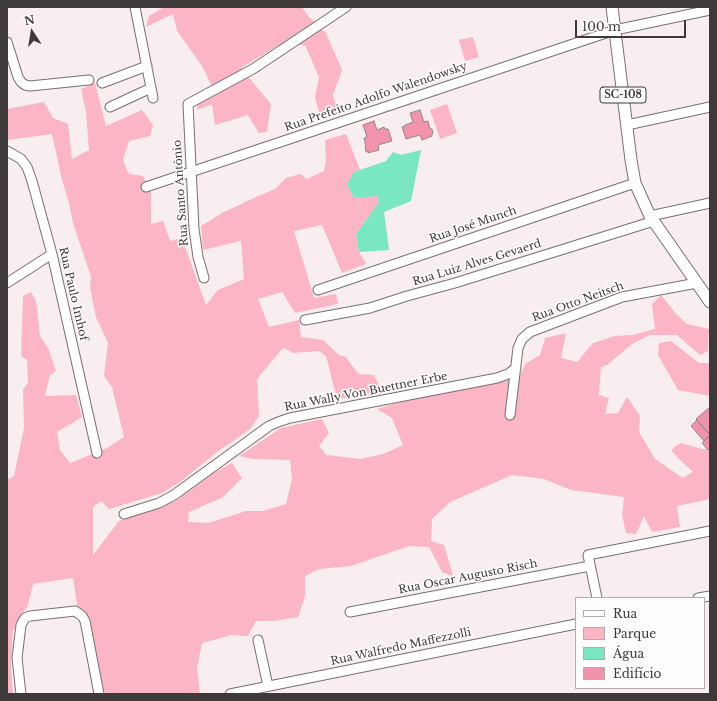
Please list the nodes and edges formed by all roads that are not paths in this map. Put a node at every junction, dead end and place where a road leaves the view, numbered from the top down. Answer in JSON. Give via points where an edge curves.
{"nodes":[{"id":1,"x":135,"y":7,"type":"edge"},
{"id":2,"x":346,"y":7,"type":"edge"},
{"id":3,"x":612,"y":7,"type":"edge"},
{"id":4,"x":710,"y":10,"type":"edge"},
{"id":5,"x":615,"y":30,"type":"junction"},
{"id":6,"x":7,"y":42,"type":"edge"},
{"id":7,"x":147,"y":66,"type":"junction"},
{"id":8,"x":89,"y":80,"type":"dead end"},
{"id":9,"x":102,"y":83,"type":"dead end"},
{"id":10,"x":151,"y":88,"type":"junction"},
{"id":11,"x":153,"y":98,"type":"dead end"},
{"id":12,"x":110,"y":107,"type":"dead end"},
{"id":13,"x":710,"y":107,"type":"edge"},
{"id":14,"x":627,"y":125,"type":"junction"},
{"id":15,"x":7,"y":151,"type":"edge"},
{"id":16,"x":190,"y":172,"type":"junction"},
{"id":17,"x":635,"y":183,"type":"junction"},
{"id":18,"x":146,"y":187,"type":"dead end"},
{"id":19,"x":710,"y":203,"type":"edge"},
{"id":20,"x":652,"y":218,"type":"junction"},
{"id":21,"x":52,"y":254,"type":"junction"},
{"id":22,"x":204,"y":278,"type":"dead end"},
{"id":23,"x":7,"y":283,"type":"edge"},
{"id":24,"x":697,"y":283,"type":"junction"},
{"id":25,"x":318,"y":290,"type":"dead end"},
{"id":26,"x":708,"y":296,"type":"edge"},
{"id":27,"x":305,"y":320,"type":"dead end"},
{"id":28,"x":516,"y":368,"type":"junction"},
{"id":29,"x":510,"y":415,"type":"dead end"},
{"id":30,"x":97,"y":453,"type":"dead end"},
{"id":31,"x":124,"y":514,"type":"dead end"},
{"id":32,"x":710,"y":531,"type":"edge"},
{"id":33,"x":590,"y":566,"type":"junction"},
{"id":34,"x":597,"y":597,"type":"edge"},
{"id":35,"x":350,"y":612,"type":"dead end"},
{"id":36,"x":575,"y":624,"type":"edge"},
{"id":37,"x":258,"y":640,"type":"dead end"},
{"id":38,"x":268,"y":686,"type":"junction"},
{"id":39,"x":21,"y":694,"type":"edge"},
{"id":40,"x":99,"y":694,"type":"edge"},
{"id":41,"x":230,"y":694,"type":"edge"}],
"edges":[{"from":1,"to":7,"type":"street"},
{"from":2,"to":16,"type":"street","name":"Rua Santo Antônio","via":[[253,69],[188,104]]},
{"from":3,"to":5,"type":"main road","number":"SC-108"},
{"from":4,"to":5,"type":"street","name":"Rua Prefeito Adolfo Walendowsky"},
{"from":5,"to":14,"type":"main road","number":"SC-108"},
{"from":5,"to":16,"type":"street","name":"Rua Prefeito Adolfo Walendowsky"},
{"from":6,"to":8,"type":"street","via":[[18,77],[25,85]]},
{"from":7,"to":9,"type":"street"},
{"from":7,"to":10,"type":"street"},
{"from":10,"to":11,"type":"street"},
{"from":10,"to":12,"type":"street"},
{"from":13,"to":14,"type":"street"},
{"from":14,"to":17,"type":"main road","number":"SC-108"},
{"from":15,"to":21,"type":"street","name":"Rua Paulo Imhof","via":[[22,159],[27,167]]},
{"from":16,"to":18,"type":"street","name":"Rua Prefeito Adolfo Walendowsky"},
{"from":16,"to":22,"type":"street","name":"Rua Santo Antônio","via":[[195,243]]},
{"from":17,"to":20,"type":"main road","number":"SC-108"},
{"from":17,"to":25,"type":"street","name":"Rua José Munch"},
{"from":19,"to":20,"type":"street","name":"Rua Luiz Alves Gevaerd"},
{"from":20,"to":24,"type":"main road","number":"SC-108"},
{"from":20,"to":27,"type":"street","name":"Rua Luiz Alves Gevaerd","via":[[455,283],[370,308]]},
{"from":21,"to":23,"type":"street"},
{"from":21,"to":30,"type":"street","name":"Rua Paulo Imhof"},
{"from":24,"to":26,"type":"main road","number":"SC-108"},
{"from":24,"to":28,"type":"street","name":"Rua Otto Neitsch","via":[[622,297],[530,332],[522,339],[518,348]]},
{"from":28,"to":29,"type":"street","name":"Rua Otto Neitsch"},
{"from":28,"to":31,"type":"street","name":"Rua Wally Von Buettner Erbe","via":[[497,378],[278,422],[174,495],[159,503]]},
{"from":32,"to":33,"type":"street","via":[[588,555]]},
{"from":33,"to":34,"type":"street"},
{"from":33,"to":35,"type":"street","name":"Rua Oscar Augusto Risch"},
{"from":36,"to":38,"type":"street","name":"Rua Walfredo Maffezzolli"},
{"from":37,"to":38,"type":"street"},
{"from":38,"to":41,"type":"street","name":"Rua Walfredo Maffezzolli"},
{"from":39,"to":40,"type":"street","via":[[17,658],[21,625],[25,618],[75,611],[85,621]]}]}
